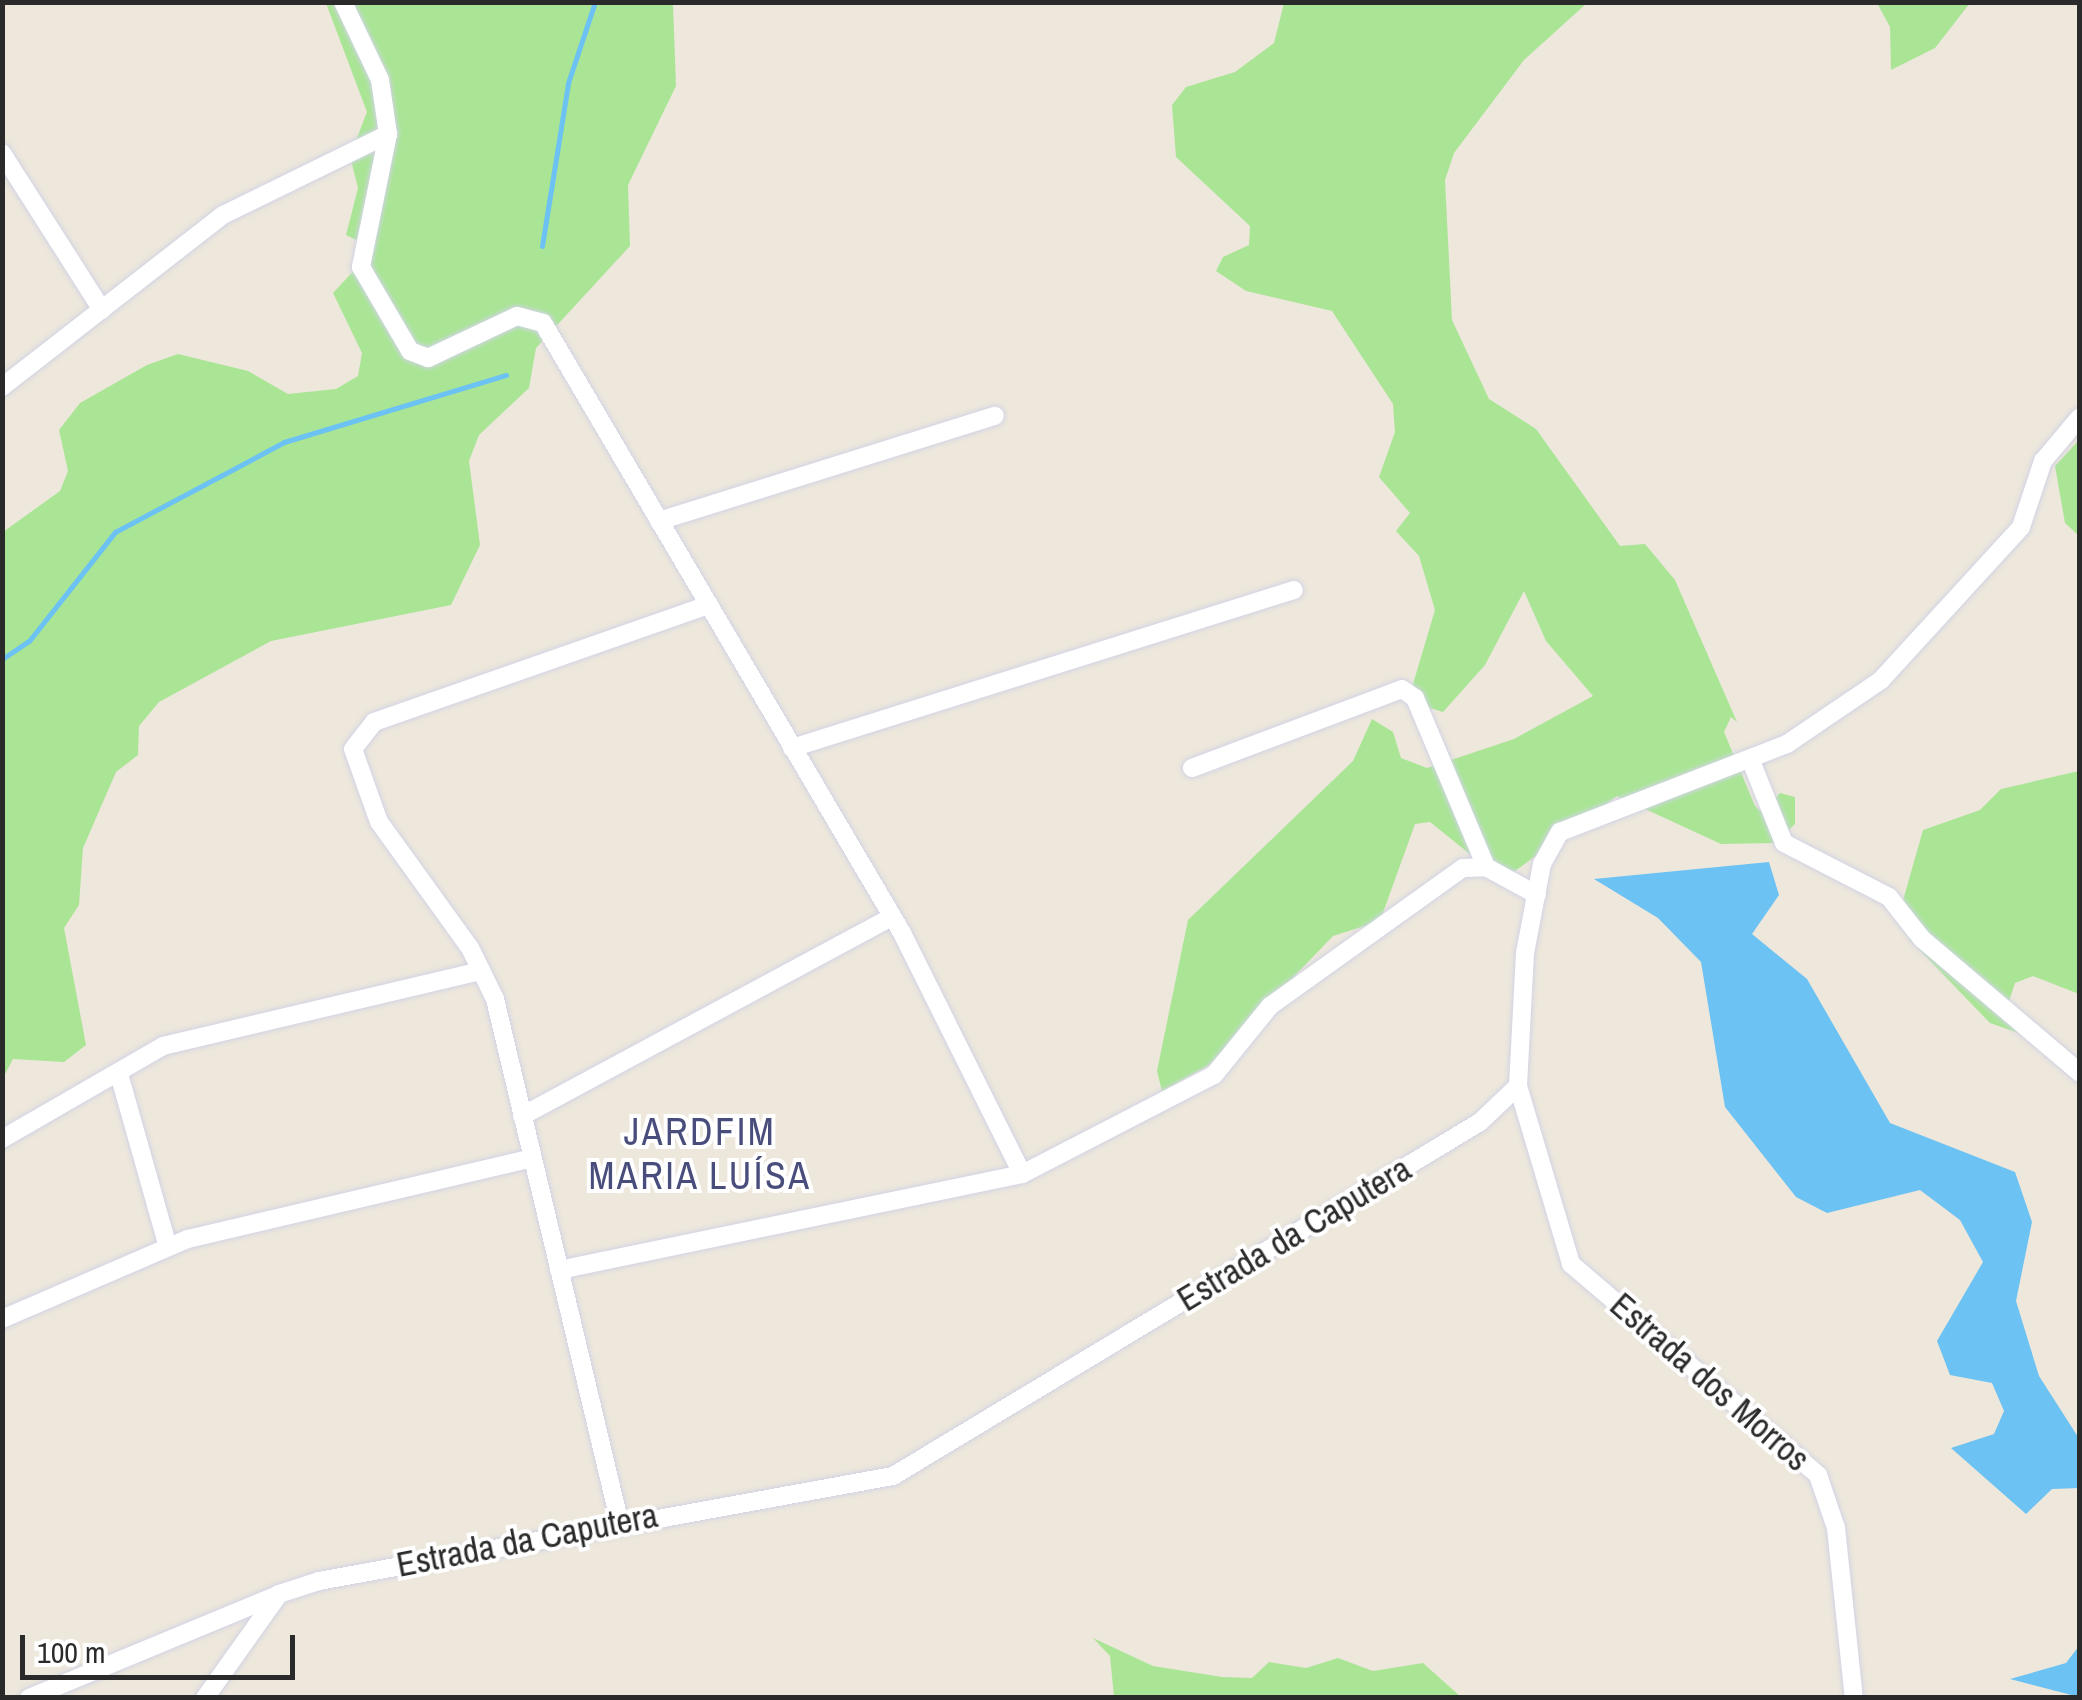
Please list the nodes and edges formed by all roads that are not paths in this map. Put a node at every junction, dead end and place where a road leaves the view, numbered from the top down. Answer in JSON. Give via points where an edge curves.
{"nodes":[{"id":1,"x":343,"y":2,"type":"edge"},
{"id":2,"x":388,"y":134,"type":"junction"},
{"id":3,"x":2,"y":153,"type":"edge"},
{"id":4,"x":102,"y":310,"type":"junction"},
{"id":5,"x":2,"y":387,"type":"edge"},
{"id":6,"x":995,"y":416,"type":"dead end"},
{"id":7,"x":2080,"y":417,"type":"edge"},
{"id":8,"x":659,"y":521,"type":"junction"},
{"id":9,"x":1294,"y":590,"type":"dead end"},
{"id":10,"x":709,"y":605,"type":"junction"},
{"id":11,"x":792,"y":748,"type":"junction"},
{"id":12,"x":1752,"y":760,"type":"junction"},
{"id":13,"x":1192,"y":768,"type":"dead end"},
{"id":14,"x":1486,"y":867,"type":"junction"},
{"id":15,"x":1536,"y":895,"type":"junction"},
{"id":16,"x":892,"y":917,"type":"junction"},
{"id":17,"x":481,"y":971,"type":"junction"},
{"id":18,"x":2080,"y":1073,"type":"edge"},
{"id":19,"x":119,"y":1074,"type":"junction"},
{"id":20,"x":1518,"y":1086,"type":"junction"},
{"id":21,"x":522,"y":1116,"type":"junction"},
{"id":22,"x":2,"y":1139,"type":"edge"},
{"id":23,"x":533,"y":1158,"type":"junction"},
{"id":24,"x":1022,"y":1174,"type":"junction"},
{"id":25,"x":168,"y":1248,"type":"junction"},
{"id":26,"x":559,"y":1270,"type":"junction"},
{"id":27,"x":2,"y":1320,"type":"edge"},
{"id":28,"x":619,"y":1520,"type":"junction"},
{"id":29,"x":279,"y":1594,"type":"junction"},
{"id":30,"x":29,"y":1698,"type":"edge"},
{"id":31,"x":205,"y":1698,"type":"edge"},
{"id":32,"x":1854,"y":1698,"type":"edge"}],
"edges":[{"from":1,"to":2,"type":"street","via":[[380,80]]},
{"from":2,"to":4,"type":"street","via":[[254,196]]},
{"from":2,"to":8,"type":"street","via":[[358,250],[410,351],[448,354],[517,316],[542,323]]},
{"from":3,"to":4,"type":"street"},
{"from":4,"to":5,"type":"street"},
{"from":6,"to":8,"type":"street"},
{"from":7,"to":12,"type":"street","via":[[2043,461],[2021,527],[1927,636],[1828,720]]},
{"from":8,"to":10,"type":"street"},
{"from":9,"to":11,"type":"street"},
{"from":10,"to":11,"type":"street"},
{"from":10,"to":17,"type":"street","via":[[358,732],[356,773],[379,822]]},
{"from":11,"to":16,"type":"street"},
{"from":12,"to":15,"type":"street","via":[[1560,832]]},
{"from":12,"to":18,"type":"street","via":[[1784,843],[1890,896],[1922,939]]},
{"from":13,"to":14,"type":"street","via":[[1402,688],[1415,698]]},
{"from":14,"to":15,"type":"street"},
{"from":14,"to":24,"type":"street","via":[[1463,868],[1320,966],[1270,1006],[1214,1075],[1171,1104]]},
{"from":15,"to":20,"type":"street"},
{"from":16,"to":21,"type":"street"},
{"from":16,"to":24,"type":"street","via":[[968,1052]]},
{"from":17,"to":19,"type":"street","via":[[164,1046]]},
{"from":17,"to":21,"type":"street"},
{"from":19,"to":22,"type":"street"},
{"from":19,"to":25,"type":"street"},
{"from":20,"to":28,"type":"street","name":"Estrada da Caputera","via":[[1480,1122],[892,1476]]},
{"from":20,"to":32,"type":"street","name":"Estrada dos Morros","via":[[1572,1264],[1818,1475],[1836,1528]]},
{"from":21,"to":23,"type":"street"},
{"from":23,"to":25,"type":"street"},
{"from":23,"to":26,"type":"street"},
{"from":24,"to":26,"type":"street"},
{"from":25,"to":27,"type":"street"},
{"from":26,"to":28,"type":"street"},
{"from":28,"to":29,"type":"street","name":"Estrada da Caputera"},
{"from":29,"to":30,"type":"street","name":"Estrada da Caputera"},
{"from":29,"to":31,"type":"street"}]}
